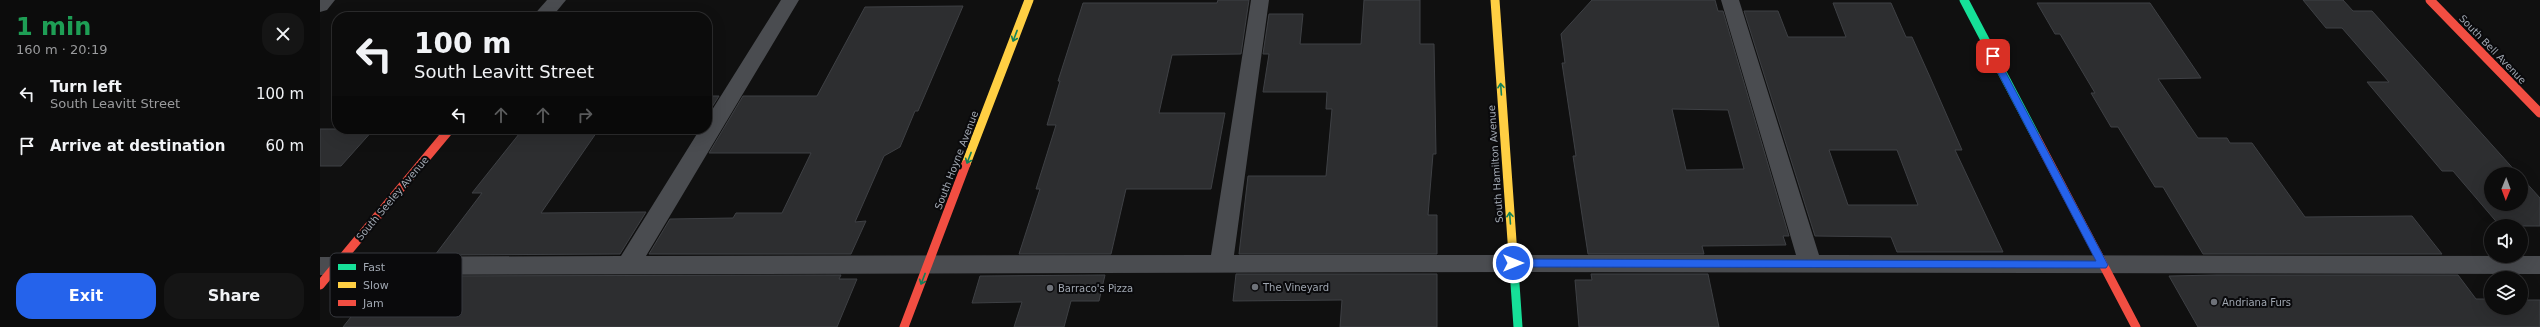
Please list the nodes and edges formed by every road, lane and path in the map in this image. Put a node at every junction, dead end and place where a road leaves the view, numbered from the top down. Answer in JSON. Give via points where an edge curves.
{"nodes":[{"id":1,"x":326,"y":0,"type":"edge"},
{"id":2,"x":557,"y":0,"type":"edge"},
{"id":3,"x":790,"y":0,"type":"edge"},
{"id":4,"x":1029,"y":0,"type":"edge"},
{"id":5,"x":1260,"y":0,"type":"edge"},
{"id":6,"x":1495,"y":0,"type":"edge"},
{"id":7,"x":1730,"y":0,"type":"edge"},
{"id":8,"x":1964,"y":0,"type":"edge"},
{"id":9,"x":2430,"y":0,"type":"edge"},
{"id":10,"x":320,"y":6,"type":"edge"},
{"id":11,"x":546,"y":12,"type":"edge"},
{"id":12,"x":2540,"y":113,"type":"edge"},
{"id":13,"x":712,"y":127,"type":"edge"},
{"id":14,"x":446,"y":134,"type":"edge"},
{"id":15,"x":708,"y":134,"type":"edge"},
{"id":16,"x":340,"y":253,"type":"edge"},
{"id":17,"x":1513,"y":263,"type":"junction"},
{"id":18,"x":1810,"y":263,"type":"junction"},
{"id":19,"x":628,"y":264,"type":"junction"},
{"id":20,"x":1221,"y":264,"type":"junction"},
{"id":21,"x":462,"y":265,"type":"edge"},
{"id":22,"x":928,"y":265,"type":"junction"},
{"id":23,"x":2103,"y":265,"type":"junction"},
{"id":24,"x":2540,"y":265,"type":"edge"},
{"id":25,"x":328,"y":266,"type":"edge"},
{"id":26,"x":320,"y":285,"type":"edge"},
{"id":27,"x":904,"y":327,"type":"edge"},
{"id":28,"x":1518,"y":327,"type":"edge"},
{"id":29,"x":2136,"y":327,"type":"edge"}],
"edges":[{"from":1,"to":10,"type":"street"},
{"from":2,"to":11,"type":"street"},
{"from":3,"to":13,"type":"street"},
{"from":4,"to":22,"type":"street","name":"South Hoyne Avenue","one_way":true},
{"from":5,"to":20,"type":"street"},
{"from":17,"to":6,"type":"street","name":"South Hamilton Avenue","one_way":true},
{"from":7,"to":18,"type":"street"},
{"from":8,"to":23,"type":"street"},
{"from":9,"to":12,"type":"street","name":"South Bell Avenue"},
{"from":14,"to":16,"type":"street","name":"South Seeley Avenue"},
{"from":15,"to":19,"type":"street"},
{"from":17,"to":18,"type":"street"},
{"from":17,"to":20,"type":"street"},
{"from":17,"to":28,"type":"street","name":"South Hamilton Avenue"},
{"from":18,"to":23,"type":"street"},
{"from":19,"to":21,"type":"street"},
{"from":19,"to":22,"type":"street"},
{"from":20,"to":22,"type":"street"},
{"from":22,"to":27,"type":"street","name":"South Hoyne Avenue","one_way":true},
{"from":23,"to":24,"type":"street"},
{"from":23,"to":29,"type":"street"},
{"from":25,"to":26,"type":"street","name":"South Seeley Avenue"}]}
